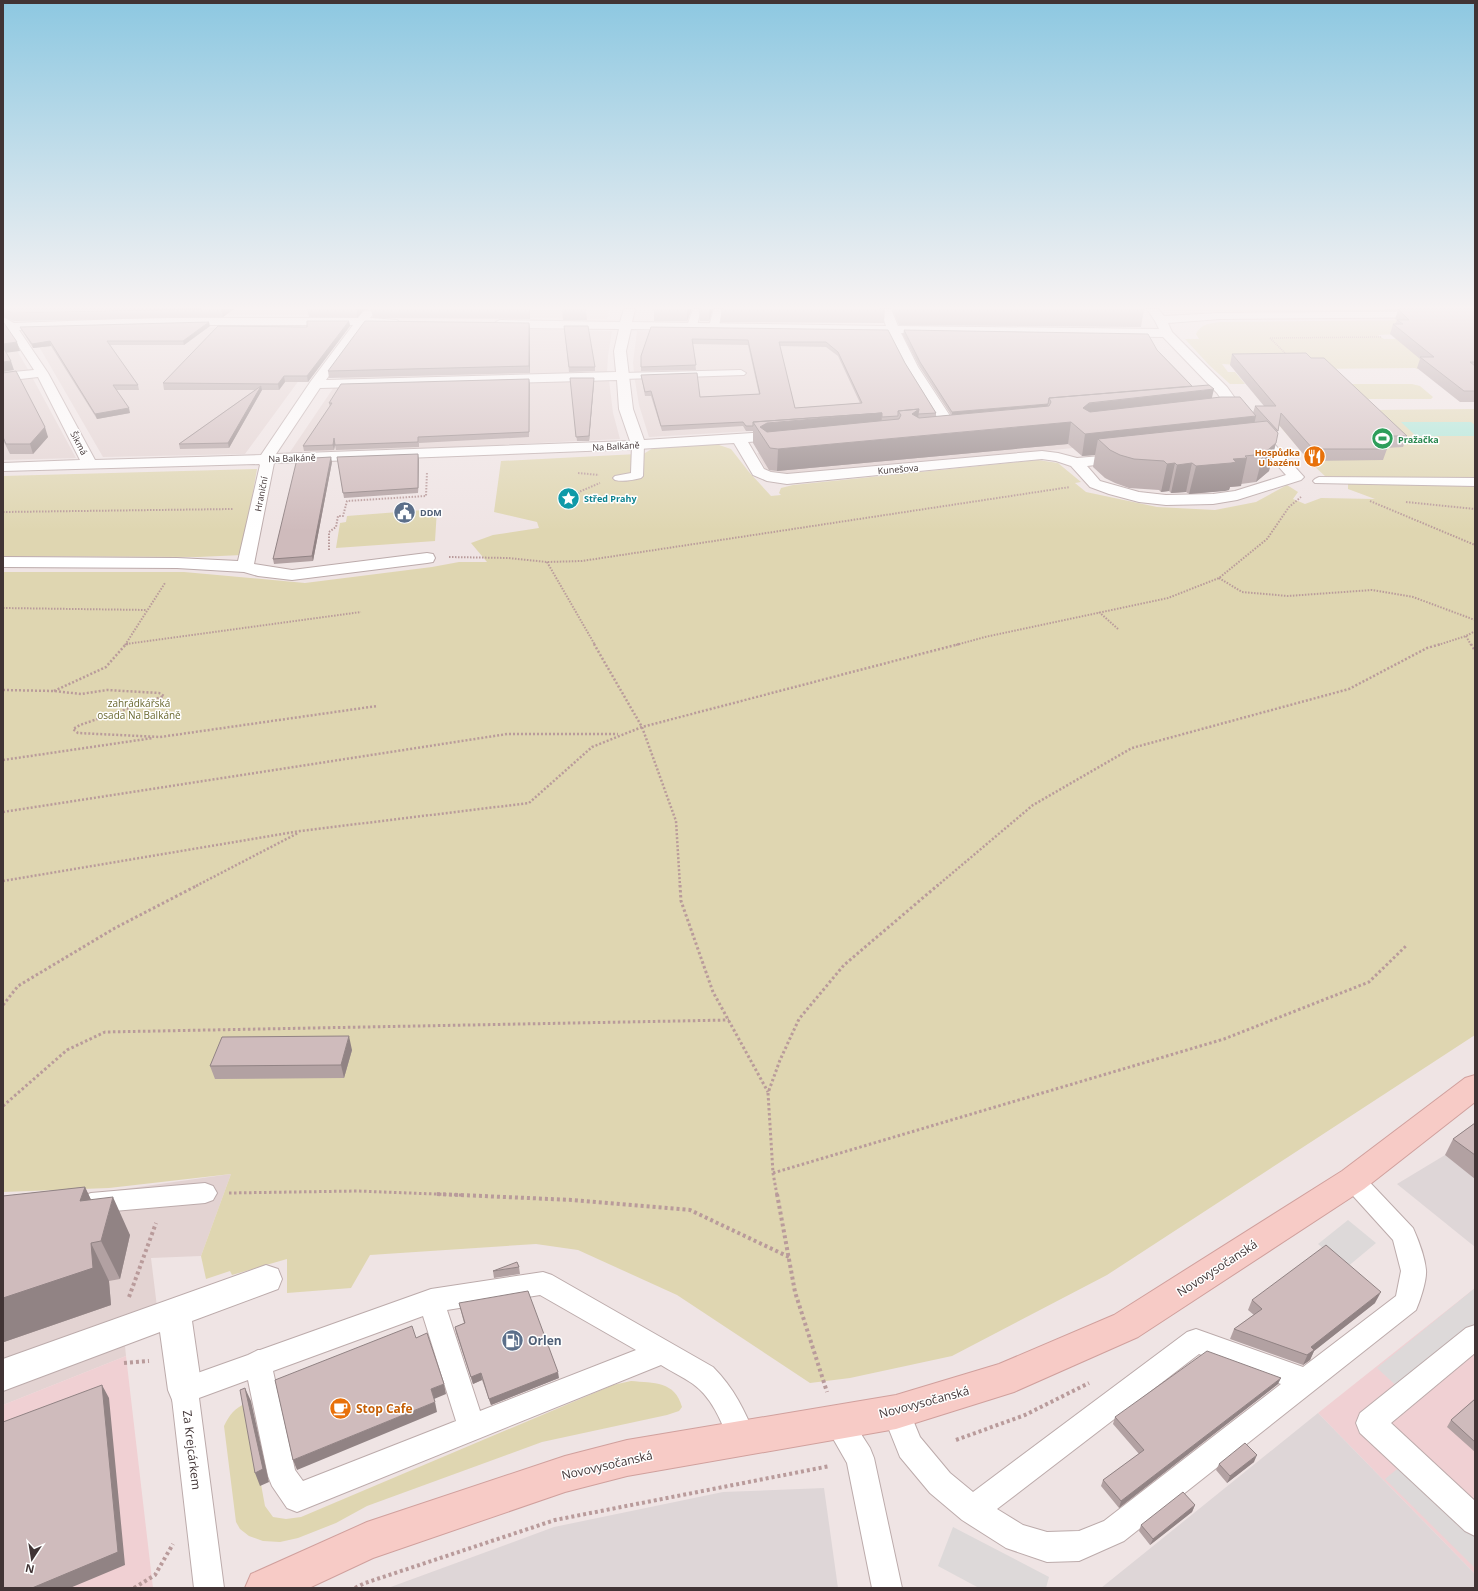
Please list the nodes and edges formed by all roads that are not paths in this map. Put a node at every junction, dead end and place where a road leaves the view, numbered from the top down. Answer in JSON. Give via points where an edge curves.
{"nodes":[{"id":1,"x":47,"y":383,"type":"edge"},
{"id":2,"x":345,"y":383,"type":"edge"},
{"id":3,"x":624,"y":383,"type":"edge"},
{"id":4,"x":921,"y":383,"type":"edge"},
{"id":5,"x":1215,"y":383,"type":"edge"},
{"id":6,"x":316,"y":384,"type":"joint"},
{"id":7,"x":1227,"y":398,"type":"junction"},
{"id":8,"x":1213,"y":399,"type":"edge"},
{"id":9,"x":1237,"y":411,"type":"junction"},
{"id":10,"x":1222,"y":413,"type":"edge"},
{"id":11,"x":962,"y":420,"type":"edge"},
{"id":12,"x":947,"y":422,"type":"junction"},
{"id":13,"x":932,"y":423,"type":"edge"},
{"id":14,"x":799,"y":434,"type":"edge"},
{"id":15,"x":739,"y":439,"type":"junction"},
{"id":16,"x":1266,"y":442,"type":"junction"},
{"id":17,"x":1250,"y":444,"type":"edge"},
{"id":18,"x":638,"y":445,"type":"junction"},
{"id":19,"x":1142,"y":456,"type":"edge"},
{"id":20,"x":265,"y":460,"type":"junction"},
{"id":21,"x":1076,"y":463,"type":"junction"},
{"id":22,"x":90,"y":465,"type":"junction"},
{"id":23,"x":3,"y":467,"type":"edge"},
{"id":24,"x":619,"y":478,"type":"road end"},
{"id":25,"x":1319,"y":481,"type":"road end"},
{"id":26,"x":1475,"y":482,"type":"edge"},
{"id":27,"x":427,"y":558,"type":"road end"},
{"id":28,"x":3,"y":562,"type":"edge"},
{"id":29,"x":245,"y":567,"type":"junction"},
{"id":30,"x":1475,"y":1086,"type":"edge"},
{"id":31,"x":1352,"y":1180,"type":"junction"},
{"id":32,"x":205,"y":1193,"type":"road end"},
{"id":33,"x":73,"y":1204,"type":"edge"},
{"id":34,"x":266,"y":1279,"type":"dead end"},
{"id":35,"x":431,"y":1302,"type":"junction"},
{"id":36,"x":174,"y":1312,"type":"junction"},
{"id":37,"x":1475,"y":1337,"type":"edge"},
{"id":38,"x":663,"y":1352,"type":"junction"},
{"id":39,"x":258,"y":1362,"type":"junction"},
{"id":40,"x":3,"y":1375,"type":"edge"},
{"id":41,"x":1307,"y":1381,"type":"junction"},
{"id":42,"x":185,"y":1390,"type":"junction"},
{"id":43,"x":896,"y":1412,"type":"junction"},
{"id":44,"x":837,"y":1421,"type":"junction"},
{"id":45,"x":472,"y":1428,"type":"junction"},
{"id":46,"x":742,"y":1438,"type":"junction"},
{"id":47,"x":972,"y":1510,"type":"junction"},
{"id":48,"x":1475,"y":1521,"type":"edge"},
{"id":49,"x":209,"y":1588,"type":"edge"},
{"id":50,"x":265,"y":1588,"type":"edge"},
{"id":51,"x":887,"y":1588,"type":"edge"}],
"edges":[{"from":1,"to":22,"type":"street","name":"Šikmá"},
{"from":2,"to":6,"type":"street"},
{"from":3,"to":18,"type":"street","via":[[626,409]]},
{"from":4,"to":12,"type":"street"},
{"from":5,"to":7,"type":"street"},
{"from":6,"to":20,"type":"street"},
{"from":7,"to":8,"type":"street"},
{"from":7,"to":9,"type":"street"},
{"from":9,"to":10,"type":"lane"},
{"from":9,"to":16,"type":"street"},
{"from":11,"to":12,"type":"street"},
{"from":12,"to":13,"type":"street"},
{"from":14,"to":15,"type":"street","name":"Na Balkáně"},
{"from":15,"to":18,"type":"street","name":"Na Balkáně"},
{"from":15,"to":21,"type":"street","name":"Kunešova","via":[[758,472],[787,479],[1042,455]]},
{"from":16,"to":17,"type":"street"},
{"from":16,"to":21,"type":"street","via":[[1296,477],[1237,495],[1213,499],[1139,497],[1114,491],[1095,484]]},
{"from":18,"to":20,"type":"street","name":"Na Balkáně"},
{"from":18,"to":24,"type":"lane","via":[[637,476]]},
{"from":19,"to":21,"type":"street","name":"Kunešova"},
{"from":20,"to":22,"type":"street","name":"Na Balkáně"},
{"from":20,"to":29,"type":"street","name":"Hraniční","via":[[267,465]]},
{"from":22,"to":23,"type":"street","name":"Na Balkáně"},
{"from":25,"to":26,"type":"lane"},
{"from":27,"to":29,"type":"street","via":[[292,576],[258,572]]},
{"from":28,"to":29,"type":"street","via":[[176,563]]},
{"from":30,"to":31,"type":"main road","name":"Novovysočanská"},
{"from":31,"to":41,"type":"lane","via":[[1404,1235],[1414,1271],[1407,1302]]},
{"from":31,"to":43,"type":"main road","name":"Novovysočanská","via":[[1126,1326],[1002,1380]]},
{"from":32,"to":33,"type":"lane"},
{"from":34,"to":36,"type":"street"},
{"from":35,"to":38,"type":"lane","via":[[543,1283]]},
{"from":35,"to":39,"type":"lane"},
{"from":35,"to":45,"type":"lane"},
{"from":36,"to":40,"type":"street","via":[[119,1348]]},
{"from":36,"to":42,"type":"street","name":"Za Krejcárkem"},
{"from":37,"to":48,"type":"lane","via":[[1370,1423]]},
{"from":38,"to":45,"type":"lane"},
{"from":38,"to":46,"type":"lane","via":[[704,1376],[721,1393]]},
{"from":39,"to":42,"type":"lane"},
{"from":39,"to":45,"type":"lane","via":[[282,1476],[297,1498]]},
{"from":41,"to":47,"type":"lane","via":[[1196,1341]]},
{"from":41,"to":47,"type":"lane","via":[[1114,1531],[1079,1546],[1047,1547],[1016,1538]]},
{"from":42,"to":49,"type":"lane","name":"Za Krejcárkem"},
{"from":43,"to":44,"type":"main road","name":"Novovysočanská"},
{"from":43,"to":47,"type":"lane","via":[[910,1447],[940,1483]]},
{"from":44,"to":46,"type":"main road","name":"Novovysočanská"},
{"from":44,"to":51,"type":"lane","via":[[860,1458]]},
{"from":46,"to":50,"type":"main road","name":"Novovysočanská","via":[[627,1458],[565,1474],[367,1541]]}]}
